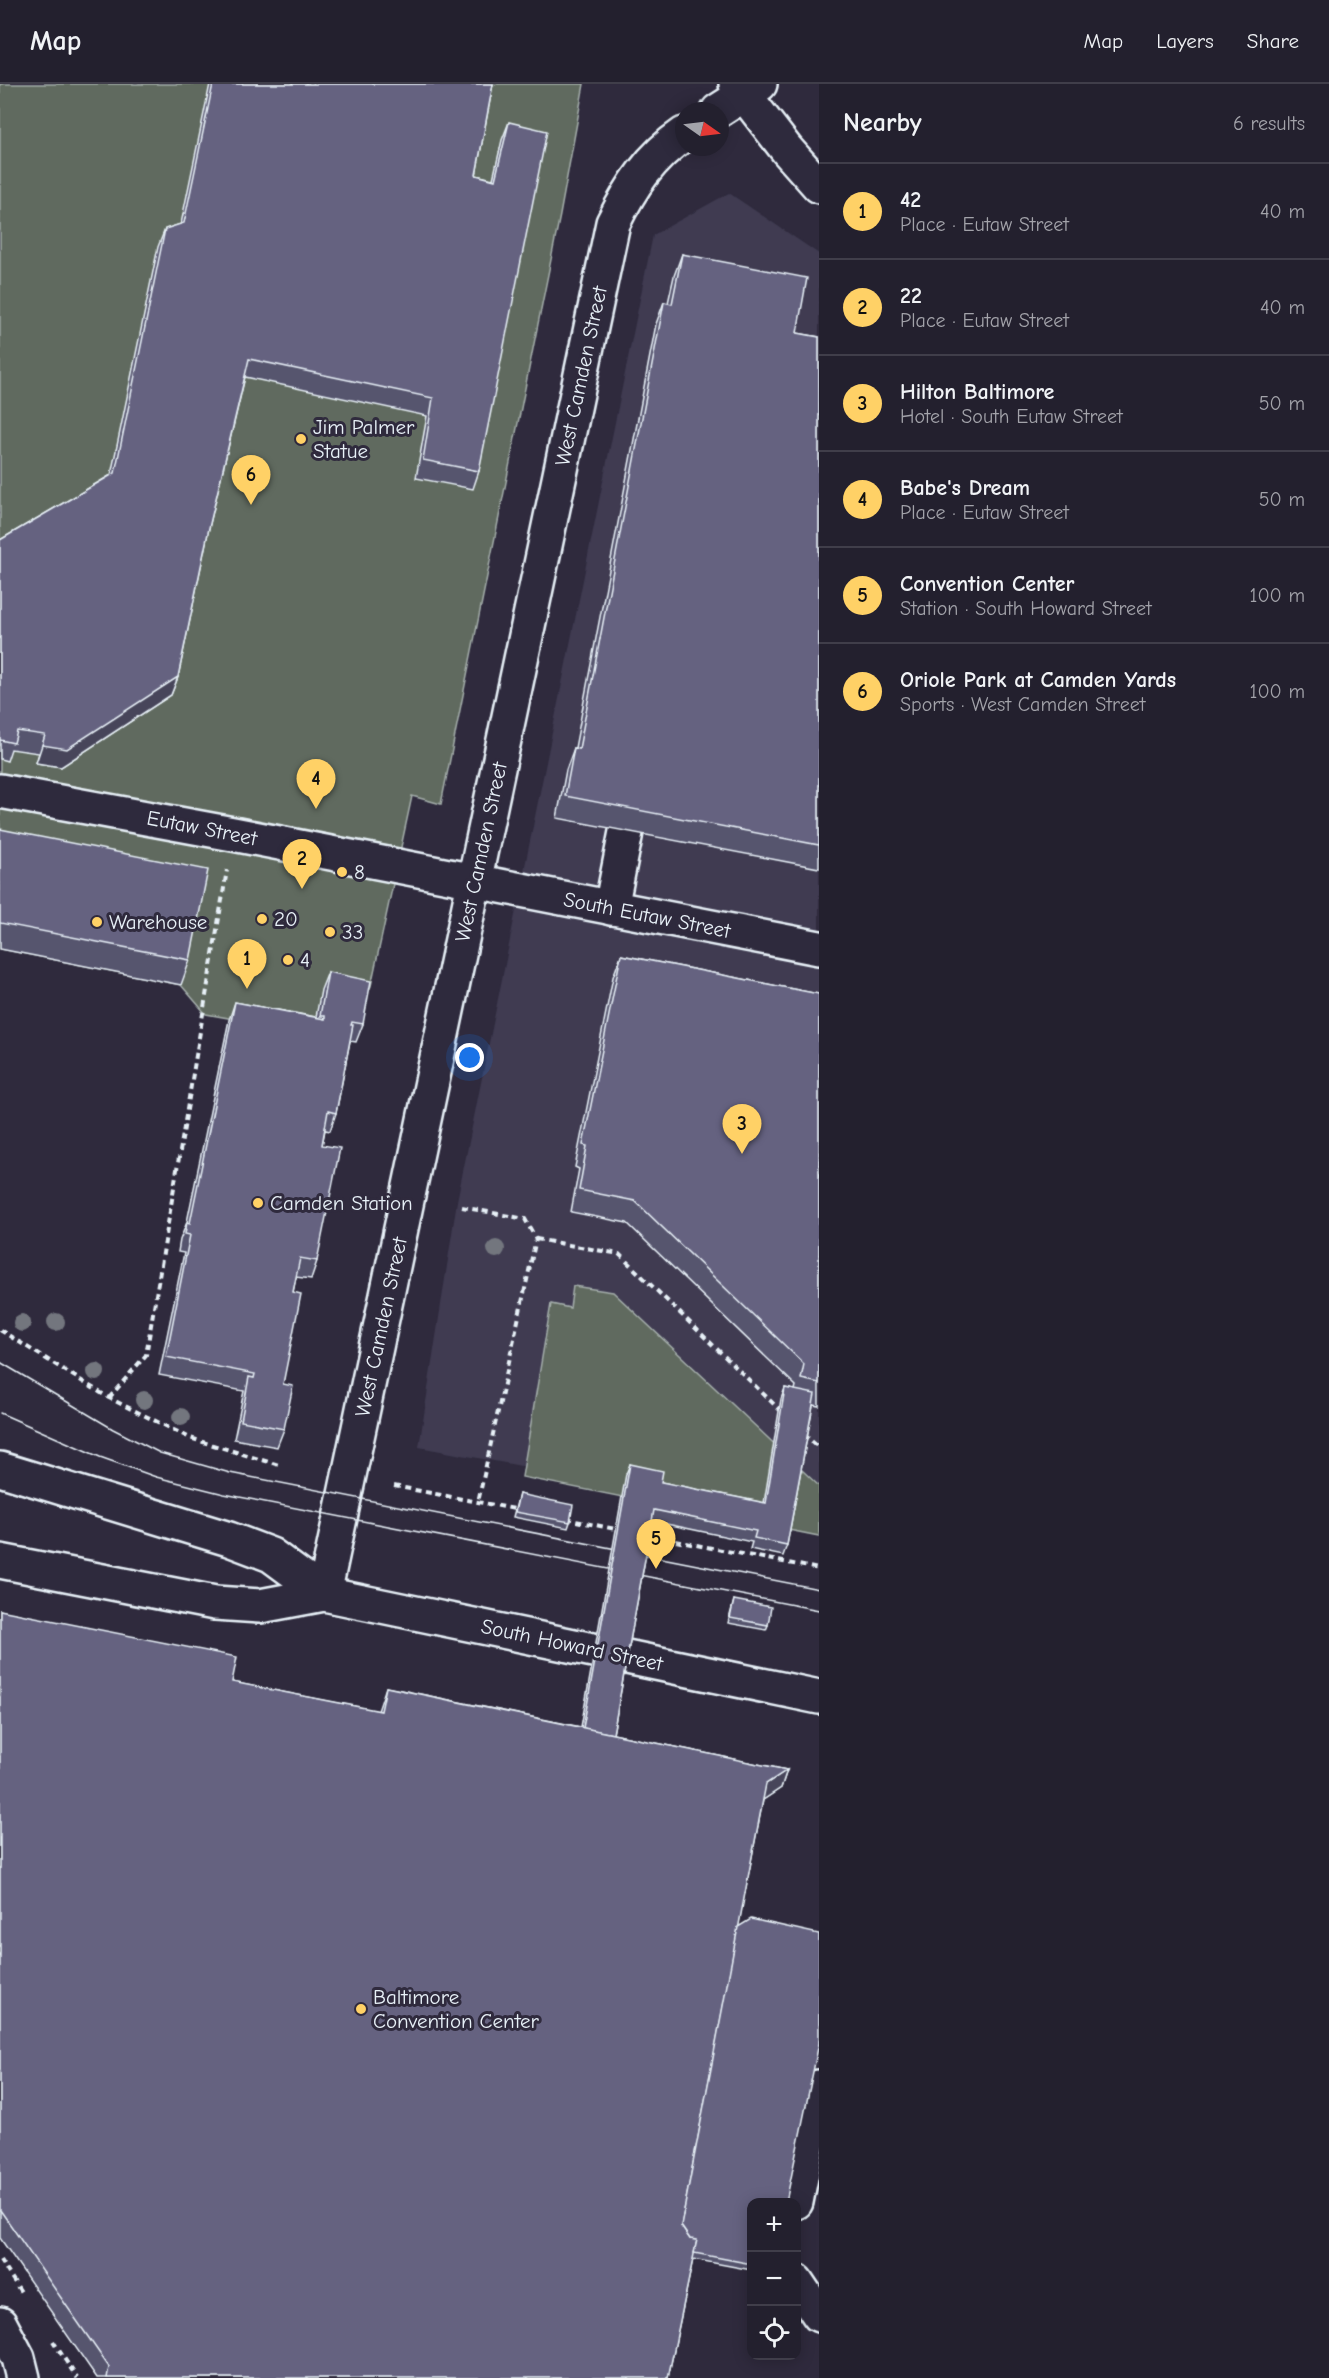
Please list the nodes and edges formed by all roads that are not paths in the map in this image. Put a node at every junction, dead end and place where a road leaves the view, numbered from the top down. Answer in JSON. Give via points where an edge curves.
{"nodes":[{"id":1,"x":739,"y":93,"type":"edge"},
{"id":2,"x":675,"y":140,"type":"edge"},
{"id":3,"x":819,"y":186,"type":"edge"},
{"id":4,"x":0,"y":791,"type":"edge"},
{"id":5,"x":627,"y":832,"type":"edge"},
{"id":6,"x":475,"y":882,"type":"junction"},
{"id":7,"x":611,"y":908,"type":"junction"},
{"id":8,"x":819,"y":948,"type":"edge"},
{"id":9,"x":0,"y":1469,"type":"edge"},
{"id":10,"x":0,"y":1561,"type":"edge"},
{"id":11,"x":324,"y":1594,"type":"junction"},
{"id":12,"x":819,"y":1697,"type":"edge"},
{"id":13,"x":819,"y":2087,"type":"edge"},
{"id":14,"x":797,"y":2198,"type":"edge"},
{"id":15,"x":801,"y":2288,"type":"edge"},
{"id":16,"x":819,"y":2315,"type":"edge"},
{"id":17,"x":0,"y":2324,"type":"edge"},
{"id":18,"x":23,"y":2378,"type":"edge"}],
"edges":[{"from":1,"to":3,"type":"street"},
{"from":2,"to":6,"type":"street","name":"West Camden Street","via":[[646,168],[613,223]]},
{"from":4,"to":6,"type":"street","name":"Eutaw Street"},
{"from":5,"to":7,"type":"street"},
{"from":6,"to":7,"type":"street","name":"South Eutaw Street"},
{"from":6,"to":11,"type":"street","name":"West Camden Street"},
{"from":7,"to":8,"type":"street","name":"South Eutaw Street"},
{"from":9,"to":11,"type":"street","name":"South Howard Street","via":[[261,1551]]},
{"from":10,"to":11,"type":"street","name":"South Howard Street","via":[[215,1603],[260,1606]]},
{"from":11,"to":12,"type":"street","name":"South Howard Street"},
{"from":13,"to":14,"type":"street"},
{"from":15,"to":16,"type":"street"},
{"from":17,"to":18,"type":"street","via":[[18,2358]]}]}
